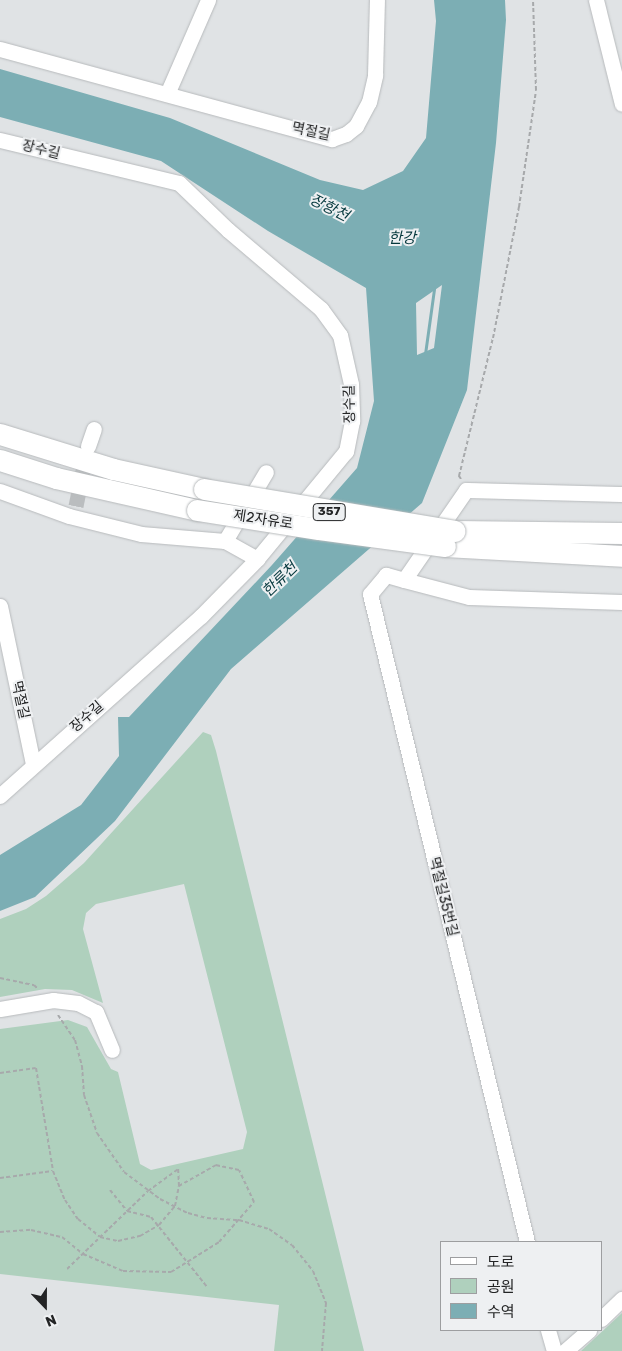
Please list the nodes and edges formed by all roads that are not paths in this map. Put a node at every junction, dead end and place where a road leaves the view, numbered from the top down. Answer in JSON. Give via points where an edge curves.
{"nodes":[{"id":1,"x":208,"y":0,"type":"edge"},
{"id":2,"x":377,"y":0,"type":"edge"},
{"id":3,"x":596,"y":0,"type":"edge"},
{"id":4,"x":0,"y":50,"type":"edge"},
{"id":5,"x":166,"y":94,"type":"junction"},
{"id":6,"x":622,"y":104,"type":"edge"},
{"id":7,"x":0,"y":140,"type":"edge"},
{"id":8,"x":94,"y":430,"type":"dead end"},
{"id":9,"x":0,"y":434,"type":"edge"},
{"id":10,"x":88,"y":446,"type":"tunnel mouth"},
{"id":11,"x":0,"y":460,"type":"edge"},
{"id":12,"x":266,"y":472,"type":"dead end"},
{"id":13,"x":0,"y":491,"type":"edge"},
{"id":14,"x":622,"y":494,"type":"edge"},
{"id":15,"x":622,"y":533,"type":"edge"},
{"id":16,"x":450,"y":539,"type":"junction"},
{"id":17,"x":225,"y":541,"type":"junction"},
{"id":18,"x":622,"y":556,"type":"edge"},
{"id":19,"x":257,"y":559,"type":"junction"},
{"id":20,"x":404,"y":580,"type":"junction"},
{"id":21,"x":622,"y":602,"type":"edge"},
{"id":22,"x":0,"y":606,"type":"edge"},
{"id":23,"x":33,"y":764,"type":"junction"},
{"id":24,"x":0,"y":796,"type":"edge"},
{"id":25,"x":0,"y":1010,"type":"edge"},
{"id":26,"x":112,"y":1050,"type":"dead end"},
{"id":27,"x":527,"y":1241,"type":"edge"},
{"id":28,"x":622,"y":1299,"type":"edge"},
{"id":29,"x":602,"y":1318,"type":"edge"},
{"id":30,"x":548,"y":1331,"type":"edge"},
{"id":31,"x":588,"y":1331,"type":"edge"},
{"id":32,"x":554,"y":1351,"type":"edge"},
{"id":33,"x":566,"y":1351,"type":"edge"}],
"edges":[{"from":1,"to":5,"type":"street"},
{"from":2,"to":5,"type":"street","name":"멱절길","via":[[375,75],[370,102],[363,117],[346,134],[332,139]]},
{"from":3,"to":6,"type":"street"},
{"from":4,"to":5,"type":"street","name":"멱절길"},
{"from":7,"to":19,"type":"street","name":"장수길","via":[[179,183],[228,230],[321,309],[340,335],[351,384],[352,421],[346,451]]},
{"from":8,"to":10,"type":"street"},
{"from":9,"to":16,"type":"highway","number":"357","bridge":true,"via":[[113,469]]},
{"from":11,"to":16,"type":"highway","name":"제2자유로","number":"357","bridge":true,"via":[[56,478],[197,510],[319,529]]},
{"from":12,"to":17,"type":"street"},
{"from":13,"to":17,"type":"street","via":[[142,534]]},
{"from":14,"to":20,"type":"street","via":[[466,490]]},
{"from":15,"to":16,"type":"highway"},
{"from":16,"to":18,"type":"highway","name":"제2자유로","number":"357"},
{"from":17,"to":19,"type":"street"},
{"from":19,"to":23,"type":"street","name":"장수길","via":[[201,616]]},
{"from":20,"to":21,"type":"street","via":[[469,598]]},
{"from":20,"to":27,"type":"street","name":"멱절길35번길","via":[[386,575],[370,594]]},
{"from":22,"to":23,"type":"street","name":"멱절길"},
{"from":23,"to":24,"type":"street","name":"장수길"},
{"from":25,"to":26,"type":"street","via":[[53,1000],[78,1003],[96,1012]]},
{"from":28,"to":29,"type":"street"},
{"from":30,"to":32,"type":"street"},
{"from":31,"to":33,"type":"street"}]}
